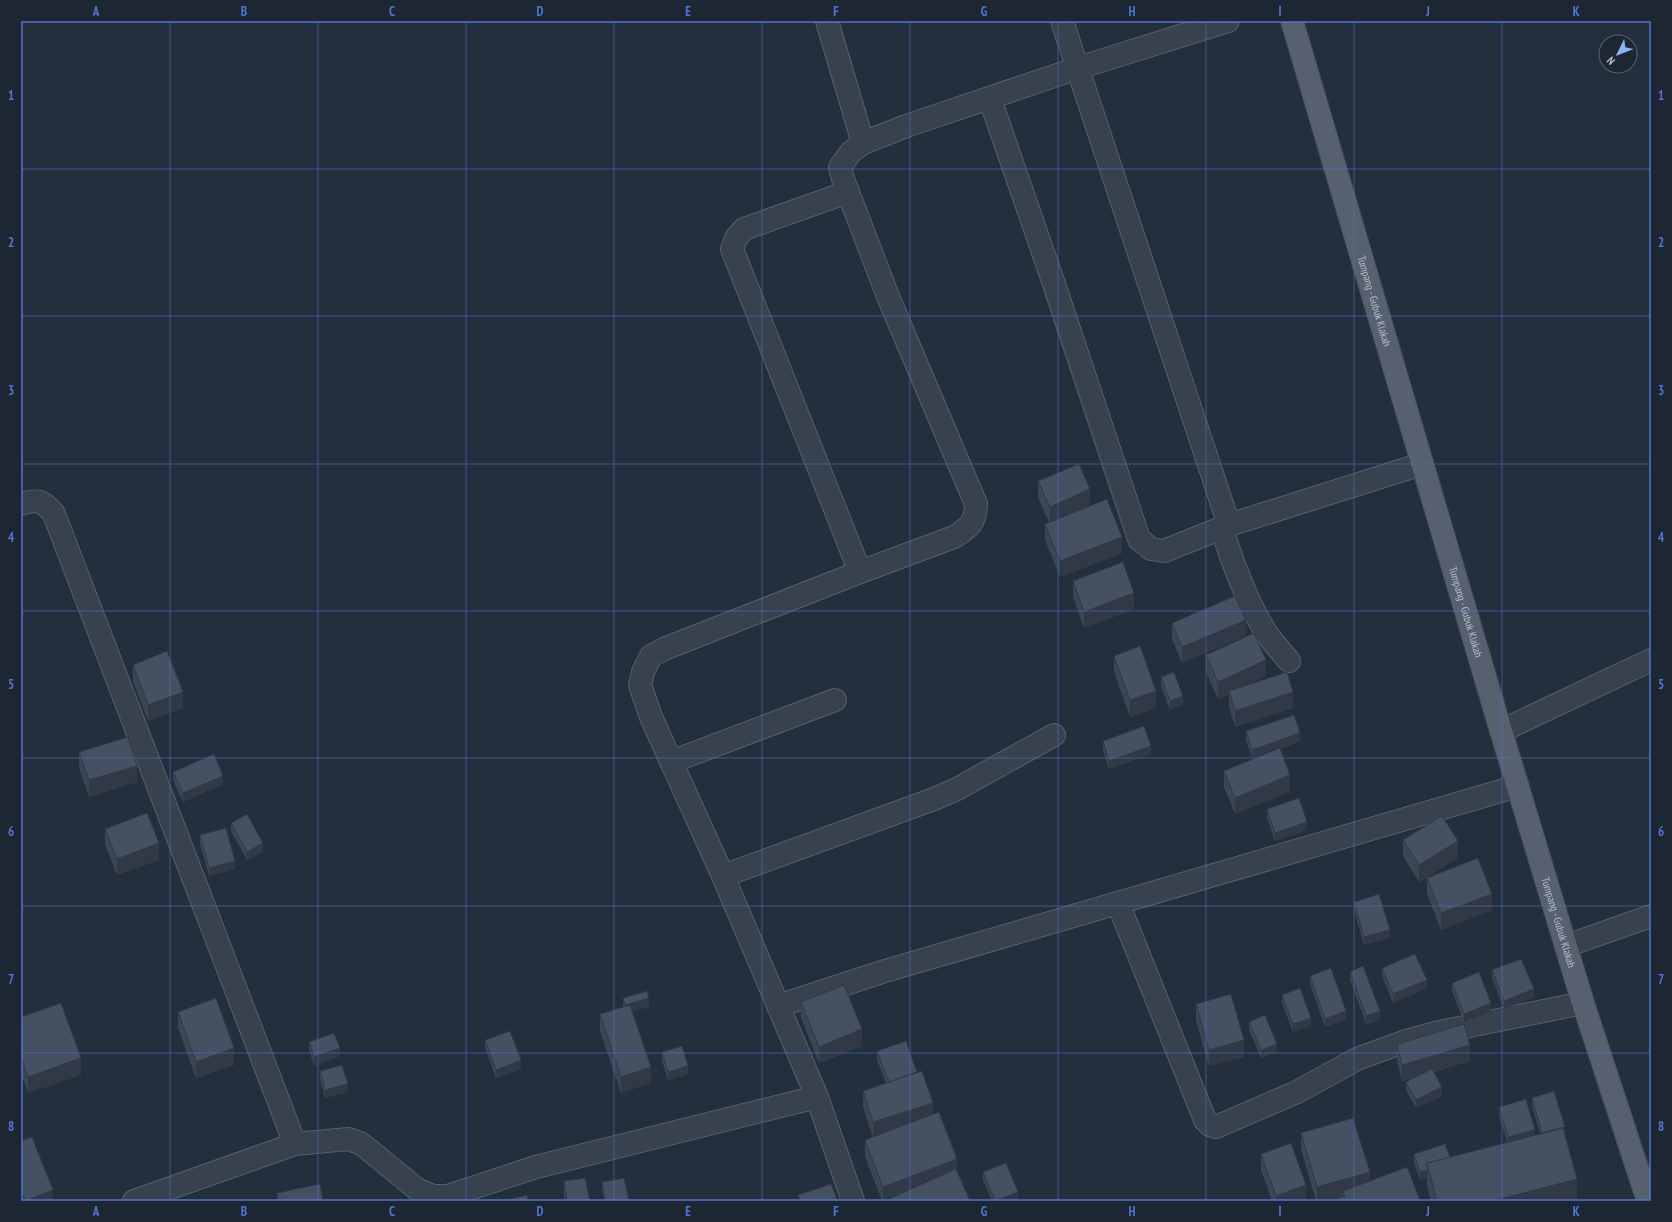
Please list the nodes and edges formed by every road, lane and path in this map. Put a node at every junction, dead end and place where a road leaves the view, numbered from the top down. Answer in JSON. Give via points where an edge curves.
{"nodes":[{"id":1,"x":827,"y":21,"type":"edge"},
{"id":2,"x":1062,"y":21,"type":"edge"},
{"id":3,"x":1228,"y":21,"type":"edge"},
{"id":4,"x":1292,"y":21,"type":"edge"},
{"id":5,"x":1078,"y":68,"type":"junction"},
{"id":6,"x":990,"y":99,"type":"junction"},
{"id":7,"x":863,"y":143,"type":"junction"},
{"id":8,"x":848,"y":192,"type":"junction"},
{"id":9,"x":1422,"y":464,"type":"junction"},
{"id":10,"x":21,"y":504,"type":"edge"},
{"id":11,"x":1226,"y":527,"type":"junction"},
{"id":12,"x":860,"y":572,"type":"junction"},
{"id":13,"x":1651,"y":660,"type":"edge"},
{"id":14,"x":1289,"y":661,"type":"dead end"},
{"id":15,"x":835,"y":700,"type":"dead end"},
{"id":16,"x":1501,"y":731,"type":"junction"},
{"id":17,"x":1054,"y":736,"type":"dead end"},
{"id":18,"x":671,"y":762,"type":"junction"},
{"id":19,"x":1518,"y":786,"type":"junction"},
{"id":20,"x":723,"y":876,"type":"junction"},
{"id":21,"x":1118,"y":903,"type":"junction"},
{"id":22,"x":1651,"y":916,"type":"edge"},
{"id":23,"x":1566,"y":946,"type":"junction"},
{"id":24,"x":1583,"y":1003,"type":"junction"},
{"id":25,"x":778,"y":1006,"type":"junction"},
{"id":26,"x":817,"y":1097,"type":"junction"},
{"id":27,"x":295,"y":1144,"type":"junction"},
{"id":28,"x":134,"y":1201,"type":"edge"},
{"id":29,"x":853,"y":1201,"type":"edge"},
{"id":30,"x":1648,"y":1201,"type":"edge"}],
"edges":[{"from":1,"to":7,"type":"street"},
{"from":2,"to":5,"type":"street"},
{"from":3,"to":5,"type":"street"},
{"from":4,"to":9,"type":"main road","name":"Tumpang - Gubuk Klakah"},
{"from":5,"to":6,"type":"street"},
{"from":5,"to":11,"type":"street"},
{"from":6,"to":7,"type":"street"},
{"from":6,"to":11,"type":"street","via":[[1139,539],[1151,549],[1164,550]]},
{"from":7,"to":8,"type":"street","via":[[851,152],[840,167]]},
{"from":8,"to":12,"type":"street","via":[[892,306],[976,504],[976,515],[965,531]]},
{"from":8,"to":12,"type":"street","via":[[744,230],[736,238],[732,249]]},
{"from":9,"to":11,"type":"street"},
{"from":9,"to":16,"type":"main road","name":"Tumpang - Gubuk Klakah"},
{"from":10,"to":27,"type":"street","via":[[38,501],[44,503],[54,514]]},
{"from":11,"to":14,"type":"street","via":[[1229,552],[1253,607],[1267,634]]},
{"from":12,"to":18,"type":"street","via":[[708,630],[651,656],[640,685]]},
{"from":13,"to":16,"type":"street"},
{"from":15,"to":18,"type":"street"},
{"from":16,"to":19,"type":"main road","name":"Tumpang - Gubuk Klakah"},
{"from":17,"to":20,"type":"street","via":[[934,799]]},
{"from":18,"to":20,"type":"street"},
{"from":19,"to":21,"type":"street"},
{"from":19,"to":23,"type":"main road","name":"Tumpang - Gubuk Klakah"},
{"from":20,"to":25,"type":"street"},
{"from":21,"to":24,"type":"street","via":[[1205,1120],[1210,1125],[1216,1126],[1297,1092],[1357,1059],[1406,1041]]},
{"from":21,"to":25,"type":"street","via":[[885,971]]},
{"from":22,"to":23,"type":"street"},
{"from":23,"to":24,"type":"main road","name":"Tumpang - Gubuk Klakah"},
{"from":24,"to":30,"type":"main road","name":"Tumpang - Gubuk Klakah"},
{"from":25,"to":26,"type":"street"},
{"from":26,"to":27,"type":"street","via":[[536,1167],[448,1196],[434,1196],[418,1190],[360,1143],[348,1139]]},
{"from":26,"to":29,"type":"street"},
{"from":27,"to":28,"type":"street"}]}
